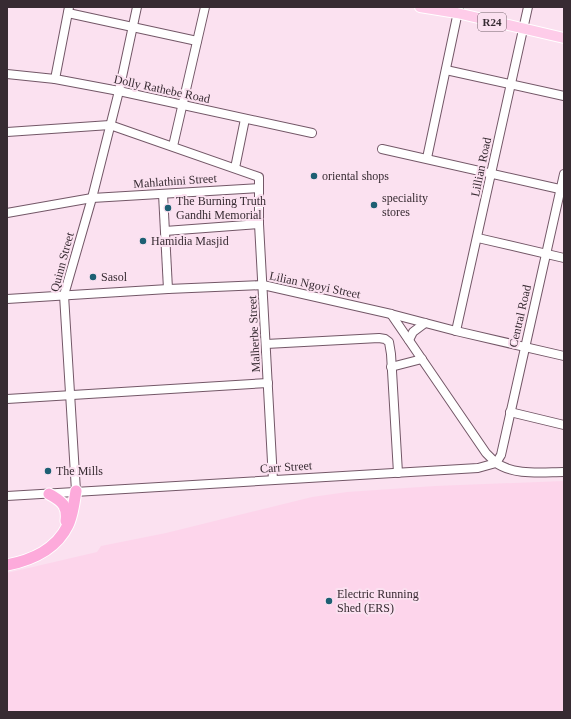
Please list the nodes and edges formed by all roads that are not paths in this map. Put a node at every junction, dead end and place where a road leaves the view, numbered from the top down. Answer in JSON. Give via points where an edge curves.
{"nodes":[{"id":1,"x":137,"y":7,"type":"edge"},
{"id":2,"x":205,"y":7,"type":"edge"},
{"id":3,"x":420,"y":7,"type":"edge"},
{"id":4,"x":528,"y":7,"type":"edge"},
{"id":5,"x":69,"y":10,"type":"edge"},
{"id":6,"x":458,"y":10,"type":"edge"},
{"id":7,"x":133,"y":27,"type":"junction"},
{"id":8,"x":523,"y":29,"type":"junction"},
{"id":9,"x":564,"y":38,"type":"edge"},
{"id":10,"x":197,"y":41,"type":"junction"},
{"id":11,"x":446,"y":70,"type":"junction"},
{"id":12,"x":7,"y":74,"type":"edge"},
{"id":13,"x":55,"y":79,"type":"junction"},
{"id":14,"x":511,"y":84,"type":"junction"},
{"id":15,"x":119,"y":91,"type":"junction"},
{"id":16,"x":564,"y":96,"type":"edge"},
{"id":17,"x":182,"y":105,"type":"junction"},
{"id":18,"x":245,"y":119,"type":"junction"},
{"id":19,"x":110,"y":125,"type":"junction"},
{"id":20,"x":7,"y":132,"type":"edge"},
{"id":21,"x":312,"y":133,"type":"dead end"},
{"id":22,"x":173,"y":146,"type":"junction"},
{"id":23,"x":382,"y":149,"type":"dead end"},
{"id":24,"x":427,"y":158,"type":"junction"},
{"id":25,"x":235,"y":168,"type":"junction"},
{"id":26,"x":492,"y":174,"type":"junction"},
{"id":27,"x":564,"y":174,"type":"edge"},
{"id":28,"x":259,"y":188,"type":"junction"},
{"id":29,"x":562,"y":190,"type":"edge"},
{"id":30,"x":163,"y":194,"type":"junction"},
{"id":31,"x":92,"y":198,"type":"junction"},
{"id":32,"x":7,"y":213,"type":"edge"},
{"id":33,"x":259,"y":224,"type":"junction"},
{"id":34,"x":165,"y":231,"type":"junction"},
{"id":35,"x":478,"y":238,"type":"junction"},
{"id":36,"x":546,"y":253,"type":"junction"},
{"id":37,"x":564,"y":258,"type":"edge"},
{"id":38,"x":263,"y":285,"type":"junction"},
{"id":39,"x":168,"y":289,"type":"junction"},
{"id":40,"x":64,"y":295,"type":"junction"},
{"id":41,"x":7,"y":299,"type":"edge"},
{"id":42,"x":391,"y":314,"type":"junction"},
{"id":43,"x":425,"y":323,"type":"junction"},
{"id":44,"x":456,"y":331,"type":"junction"},
{"id":45,"x":409,"y":340,"type":"junction"},
{"id":46,"x":266,"y":344,"type":"junction"},
{"id":47,"x":525,"y":347,"type":"junction"},
{"id":48,"x":564,"y":356,"type":"edge"},
{"id":49,"x":422,"y":359,"type":"junction"},
{"id":50,"x":391,"y":367,"type":"junction"},
{"id":51,"x":268,"y":383,"type":"junction"},
{"id":52,"x":71,"y":396,"type":"junction"},
{"id":53,"x":7,"y":399,"type":"edge"},
{"id":54,"x":510,"y":412,"type":"junction"},
{"id":55,"x":564,"y":424,"type":"edge"},
{"id":56,"x":496,"y":463,"type":"junction"},
{"id":57,"x":398,"y":470,"type":"junction"},
{"id":58,"x":564,"y":472,"type":"edge"},
{"id":59,"x":273,"y":480,"type":"junction"},
{"id":60,"x":76,"y":491,"type":"junction"},
{"id":61,"x":49,"y":494,"type":"junction"},
{"id":62,"x":7,"y":496,"type":"edge"},
{"id":63,"x":65,"y":530,"type":"junction"},
{"id":64,"x":7,"y":565,"type":"edge"}],
"edges":[{"from":1,"to":7,"type":"street","name":"Quinn Street"},
{"from":2,"to":10,"type":"street"},
{"from":3,"to":6,"type":"main road","number":"R24"},
{"from":4,"to":8,"type":"street","name":"Lillian Road"},
{"from":5,"to":7,"type":"street"},
{"from":5,"to":13,"type":"street"},
{"from":6,"to":8,"type":"main road","number":"R24"},
{"from":6,"to":11,"type":"street"},
{"from":7,"to":10,"type":"street"},
{"from":7,"to":15,"type":"street","name":"Quinn Street"},
{"from":8,"to":9,"type":"main road","number":"R24"},
{"from":8,"to":14,"type":"street","name":"Lillian Road"},
{"from":10,"to":17,"type":"street"},
{"from":11,"to":14,"type":"street"},
{"from":11,"to":24,"type":"street"},
{"from":12,"to":13,"type":"street","name":"Dolly Rathebe Road"},
{"from":13,"to":15,"type":"street","name":"Dolly Rathebe Road"},
{"from":14,"to":16,"type":"street"},
{"from":14,"to":26,"type":"street","name":"Lillian Road"},
{"from":15,"to":17,"type":"street","name":"Dolly Rathebe Road"},
{"from":15,"to":19,"type":"street","name":"Quinn Street"},
{"from":17,"to":18,"type":"street","name":"Dolly Rathebe Road"},
{"from":17,"to":22,"type":"street"},
{"from":18,"to":21,"type":"street","name":"Dolly Rathebe Road"},
{"from":18,"to":25,"type":"street"},
{"from":19,"to":20,"type":"street"},
{"from":19,"to":22,"type":"street"},
{"from":19,"to":31,"type":"street","name":"Quinn Street"},
{"from":22,"to":25,"type":"street"},
{"from":23,"to":24,"type":"street"},
{"from":24,"to":26,"type":"street"},
{"from":25,"to":28,"type":"street","via":[[259,177]]},
{"from":26,"to":29,"type":"street"},
{"from":26,"to":35,"type":"street","name":"Lillian Road"},
{"from":27,"to":29,"type":"street","name":"Central Road"},
{"from":28,"to":30,"type":"street","name":"Mahlathini Street"},
{"from":28,"to":33,"type":"street","name":"Malherbe Street"},
{"from":29,"to":36,"type":"street","name":"Central Road"},
{"from":30,"to":31,"type":"street","name":"Mahlathini Street"},
{"from":30,"to":34,"type":"street"},
{"from":31,"to":32,"type":"street","name":"Mahlathini Street"},
{"from":31,"to":40,"type":"street","name":"Quinn Street"},
{"from":33,"to":34,"type":"street"},
{"from":33,"to":38,"type":"street","name":"Malherbe Street"},
{"from":34,"to":39,"type":"street"},
{"from":35,"to":36,"type":"street"},
{"from":35,"to":44,"type":"street","name":"Lillian Road"},
{"from":36,"to":37,"type":"street"},
{"from":36,"to":47,"type":"street","name":"Central Road"},
{"from":38,"to":39,"type":"street","name":"Lilian Ngoyi Street"},
{"from":38,"to":42,"type":"street","name":"Lilian Ngoyi Street"},
{"from":38,"to":46,"type":"street","name":"Malherbe Street"},
{"from":39,"to":40,"type":"street","name":"Lilian Ngoyi Street"},
{"from":40,"to":41,"type":"street","name":"Lilian Ngoyi Street"},
{"from":40,"to":52,"type":"street","name":"Quinn Street"},
{"from":42,"to":43,"type":"street","name":"Lilian Ngoyi Street"},
{"from":42,"to":45,"type":"street"},
{"from":43,"to":44,"type":"street","name":"Lilian Ngoyi Street"},
{"from":43,"to":45,"type":"street","via":[[416,329]]},
{"from":44,"to":47,"type":"street","name":"Lilian Ngoyi Street"},
{"from":45,"to":49,"type":"street"},
{"from":46,"to":50,"type":"street","via":[[385,339],[390,344]]},
{"from":46,"to":51,"type":"street","name":"Malherbe Street"},
{"from":47,"to":48,"type":"street","name":"Lilian Ngoyi Street"},
{"from":47,"to":54,"type":"street","name":"Central Road"},
{"from":49,"to":50,"type":"street"},
{"from":49,"to":56,"type":"street","via":[[486,453]]},
{"from":50,"to":57,"type":"street"},
{"from":51,"to":52,"type":"street"},
{"from":51,"to":59,"type":"street","name":"Malherbe Street"},
{"from":52,"to":53,"type":"street"},
{"from":52,"to":60,"type":"street","name":"Quinn Street"},
{"from":54,"to":55,"type":"street"},
{"from":54,"to":56,"type":"street","name":"Central Road","via":[[501,455]]},
{"from":56,"to":57,"type":"street","name":"Carr Street","via":[[478,468]]},
{"from":56,"to":58,"type":"street","via":[[514,470]]},
{"from":57,"to":59,"type":"street","name":"Carr Street"},
{"from":59,"to":60,"type":"street","name":"Carr Street"},
{"from":60,"to":61,"type":"street","name":"Carr Street"},
{"from":60,"to":63,"type":"highway"},
{"from":61,"to":62,"type":"street","name":"Carr Street"},
{"from":61,"to":63,"type":"highway","via":[[65,507]]},
{"from":63,"to":64,"type":"highway","via":[[44,553],[29,560]]}]}
